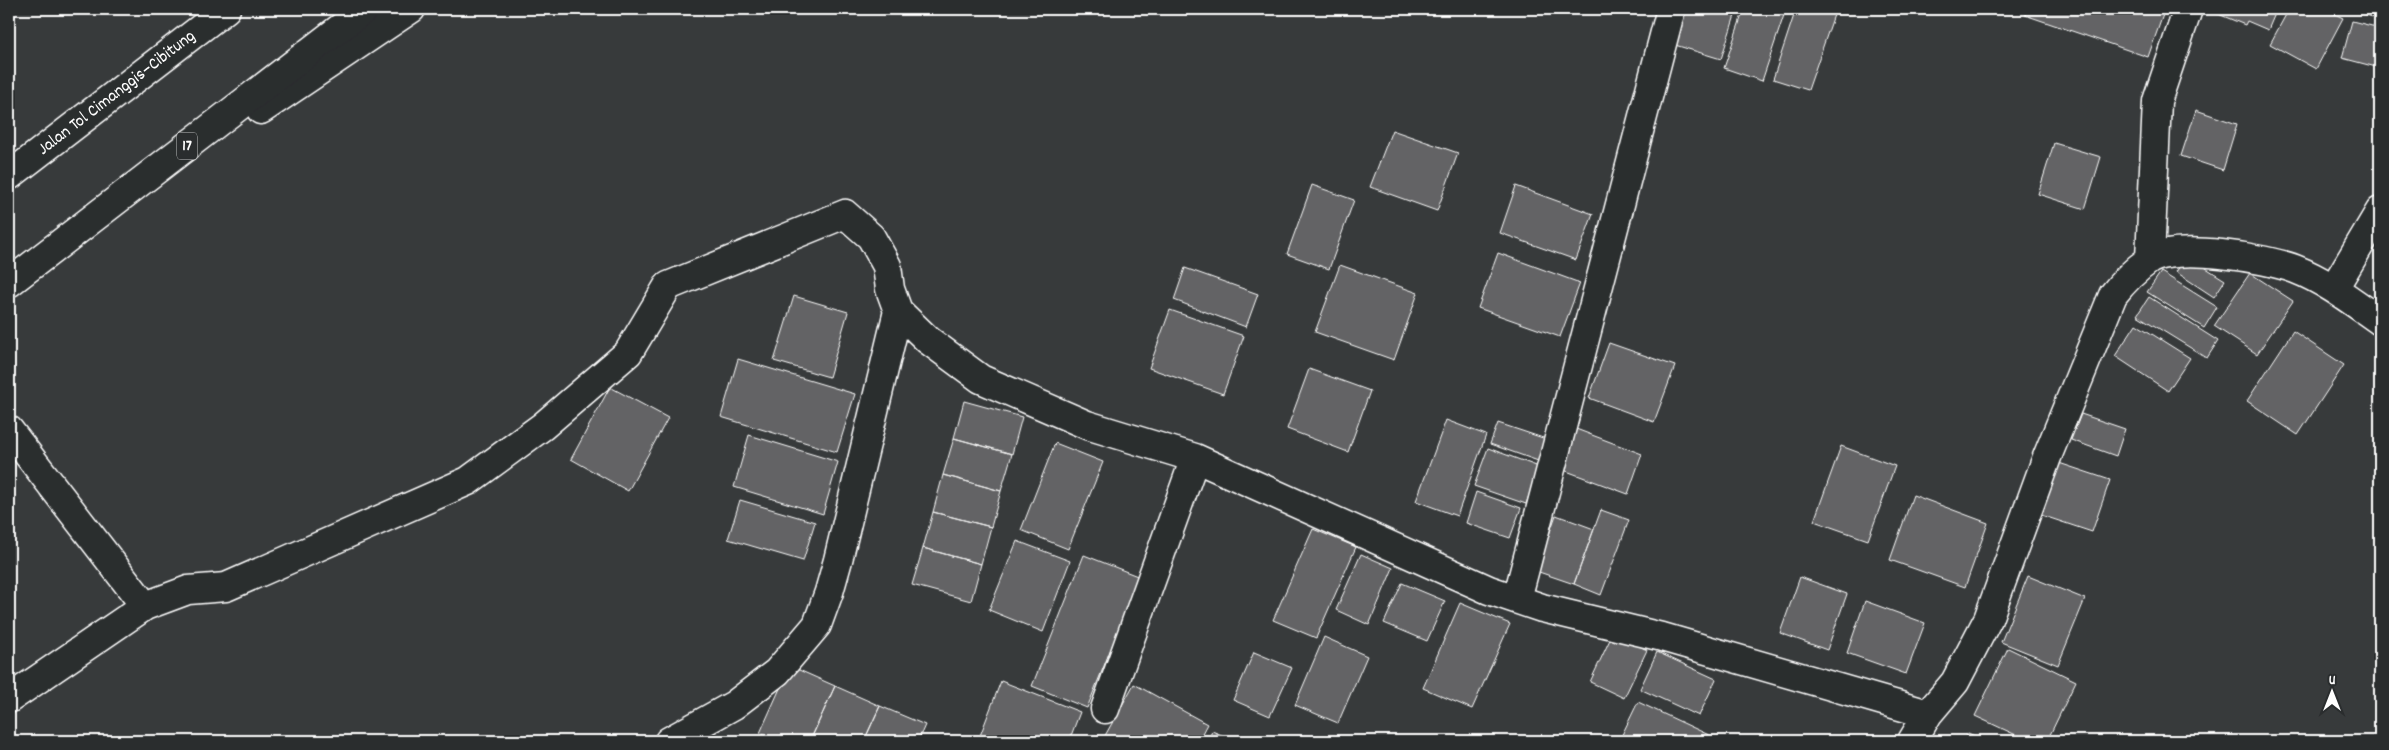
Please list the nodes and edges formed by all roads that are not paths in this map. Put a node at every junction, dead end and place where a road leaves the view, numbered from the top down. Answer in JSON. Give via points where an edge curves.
{"nodes":[{"id":1,"x":226,"y":9,"type":"edge"},
{"id":2,"x":365,"y":9,"type":"edge"},
{"id":3,"x":411,"y":9,"type":"edge"},
{"id":4,"x":1671,"y":9,"type":"edge"},
{"id":5,"x":2188,"y":9,"type":"edge"},
{"id":6,"x":9,"y":176,"type":"edge"},
{"id":7,"x":2380,"y":211,"type":"edge"},
{"id":8,"x":42,"y":257,"type":"junction"},
{"id":9,"x":2150,"y":259,"type":"junction"},
{"id":10,"x":9,"y":283,"type":"edge"},
{"id":11,"x":2334,"y":288,"type":"junction"},
{"id":12,"x":898,"y":311,"type":"junction"},
{"id":13,"x":2380,"y":321,"type":"edge"},
{"id":14,"x":9,"y":430,"type":"edge"},
{"id":15,"x":1195,"y":458,"type":"junction"},
{"id":16,"x":1517,"y":599,"type":"junction"},
{"id":17,"x":145,"y":606,"type":"junction"},
{"id":18,"x":9,"y":699,"type":"edge"},
{"id":19,"x":1105,"y":708,"type":"dead end"},
{"id":20,"x":1928,"y":714,"type":"junction"},
{"id":21,"x":669,"y":741,"type":"edge"},
{"id":22,"x":1912,"y":741,"type":"edge"}],
"edges":[{"from":1,"to":6,"type":"main road","name":"Jalan Tol Cimanggis–Cibitung"},
{"from":2,"to":8,"type":"main road","number":"17"},
{"from":3,"to":8,"type":"main road"},
{"from":4,"to":16,"type":"main road"},
{"from":5,"to":9,"type":"main road","via":[[2158,100]]},
{"from":7,"to":11,"type":"main road"},
{"from":8,"to":10,"type":"main road","number":"17"},
{"from":9,"to":11,"type":"main road","via":[[2201,252],[2248,258],[2294,269]]},
{"from":9,"to":20,"type":"main road","via":[[2126,278],[2113,295],[2047,457],[1988,619],[1955,682]]},
{"from":11,"to":13,"type":"main road"},
{"from":12,"to":15,"type":"main road","via":[[928,340],[981,379],[1087,424]]},
{"from":12,"to":17,"type":"main road","via":[[890,290],[887,266],[875,244],[845,214],[668,286],[628,353],[543,426],[468,481],[226,587],[188,590]]},
{"from":12,"to":21,"type":"main road","via":[[838,560],[817,625],[777,672],[734,705]]},
{"from":14,"to":17,"type":"main road"},
{"from":15,"to":16,"type":"main road","via":[[1489,590]]},
{"from":15,"to":19,"type":"main road"},
{"from":16,"to":20,"type":"main road"},
{"from":17,"to":18,"type":"main road"},
{"from":20,"to":22,"type":"main road"}]}
